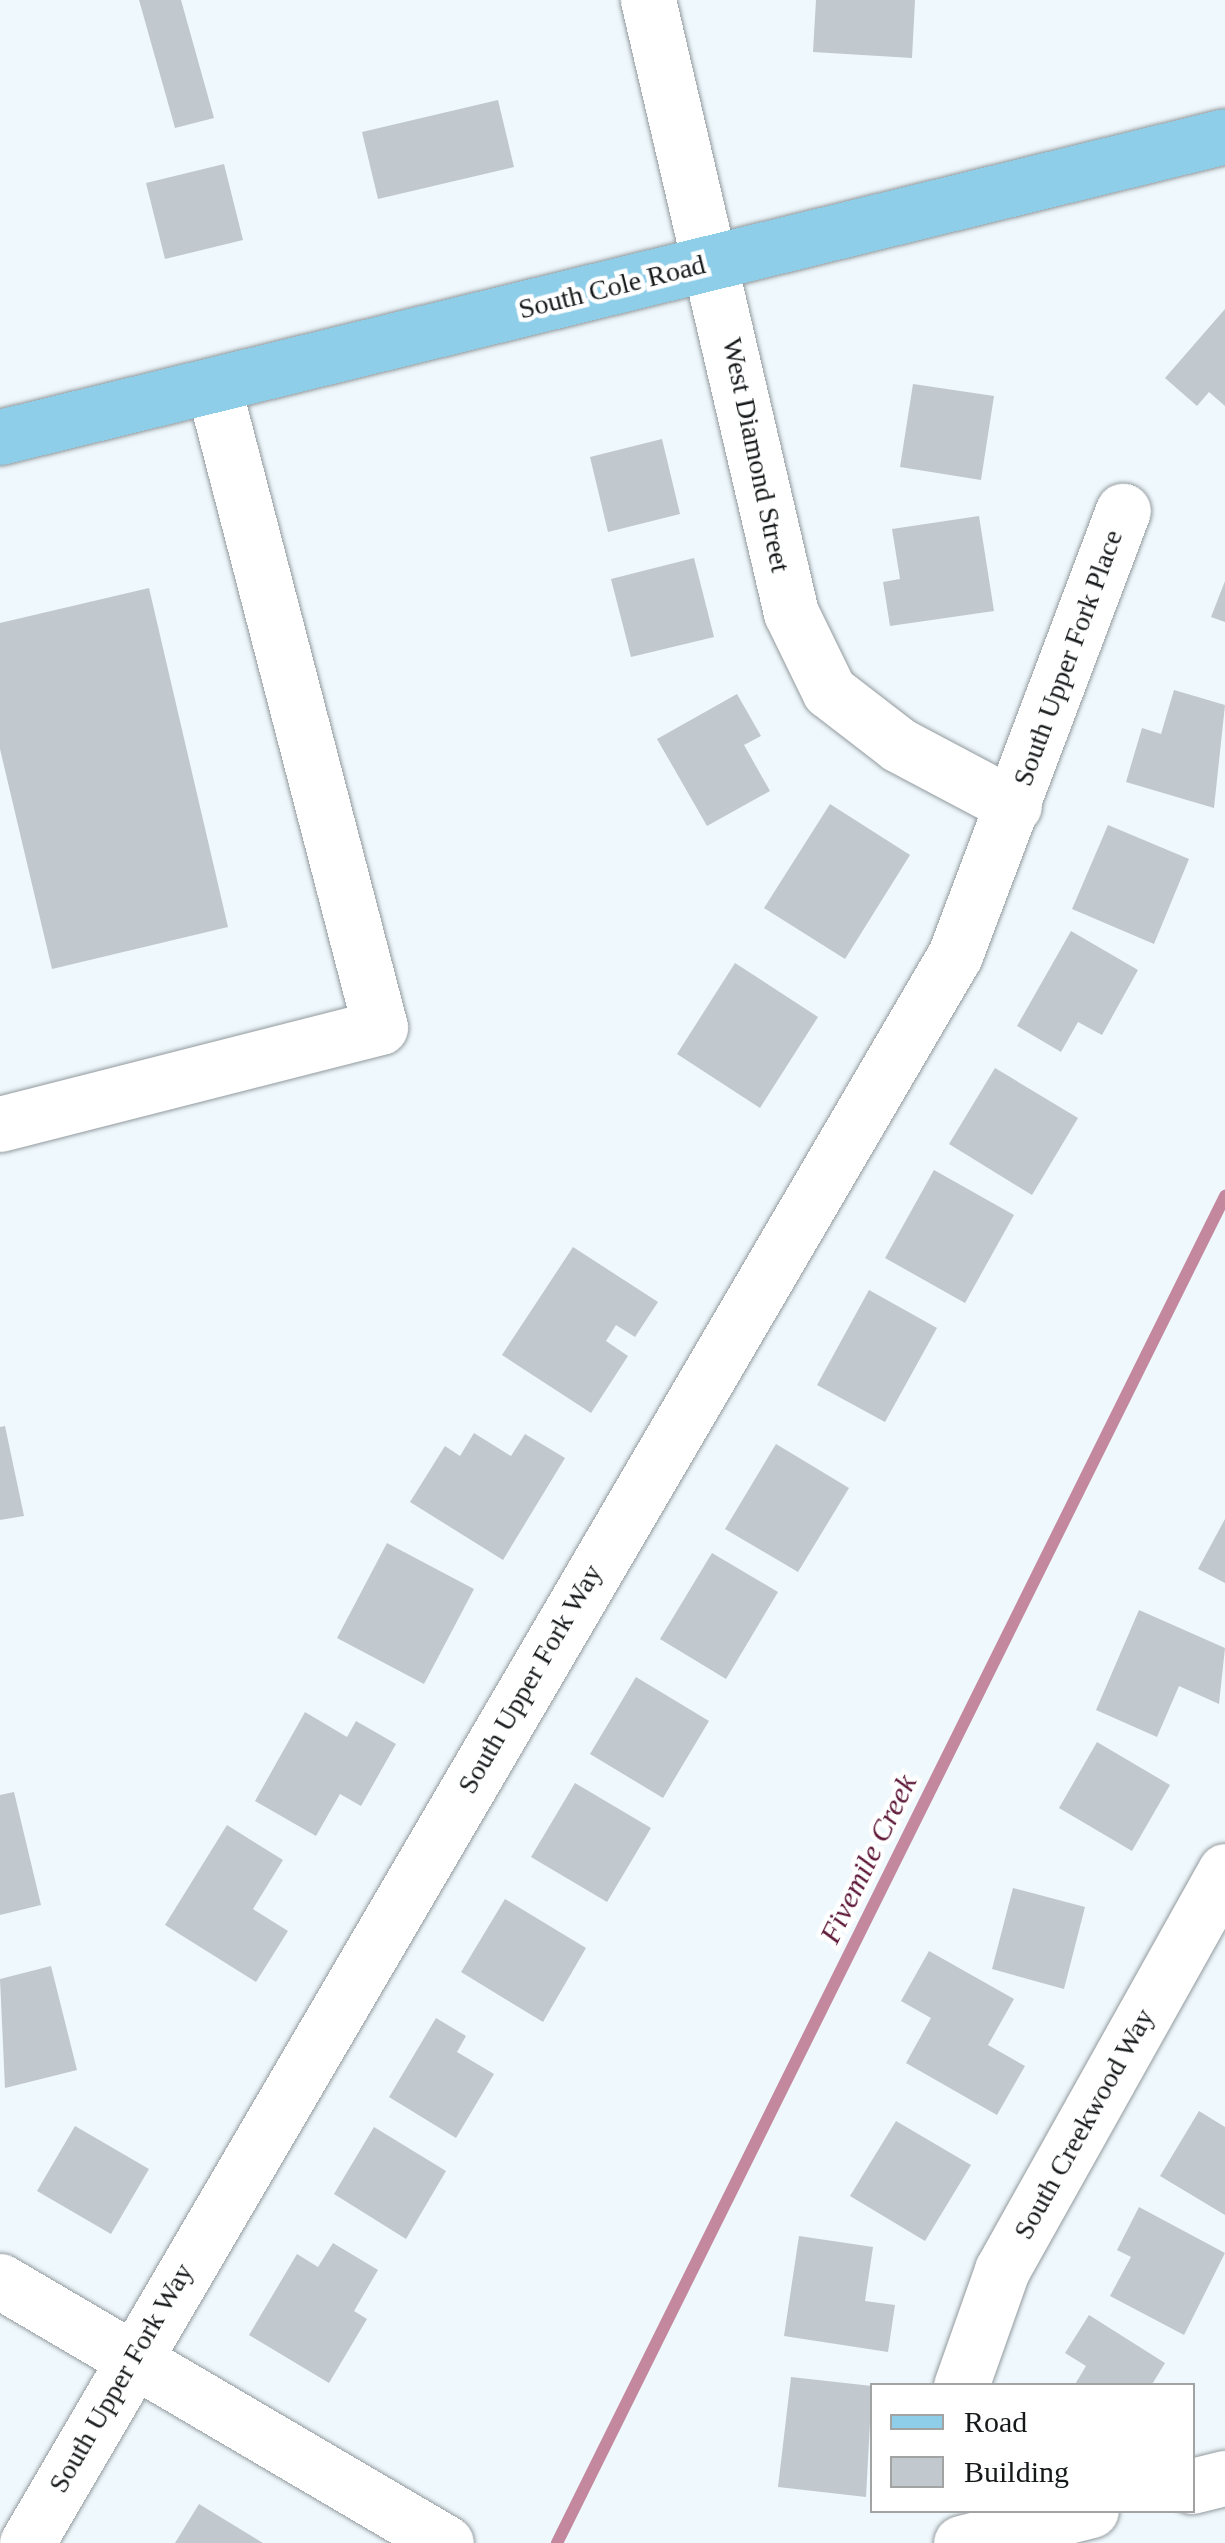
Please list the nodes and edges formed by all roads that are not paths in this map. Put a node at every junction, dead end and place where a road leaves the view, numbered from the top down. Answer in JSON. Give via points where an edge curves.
{"nodes":[{"id":1,"x":648,"y":0,"type":"edge"},
{"id":2,"x":1225,"y":136,"type":"edge"},
{"id":3,"x":713,"y":262,"type":"junction"},
{"id":4,"x":213,"y":385,"type":"junction"},
{"id":5,"x":0,"y":437,"type":"edge"},
{"id":6,"x":1123,"y":511,"type":"dead end"},
{"id":7,"x":1014,"y":806,"type":"junction"},
{"id":8,"x":0,"y":1124,"type":"edge"},
{"id":9,"x":1225,"y":1871,"type":"edge"},
{"id":10,"x":0,"y":2281,"type":"edge"},
{"id":11,"x":132,"y":2356,"type":"junction"},
{"id":12,"x":962,"y":2383,"type":"edge"},
{"id":13,"x":1225,"y":2478,"type":"edge"},
{"id":14,"x":1195,"y":2485,"type":"edge"},
{"id":15,"x":1075,"y":2513,"type":"edge"},
{"id":16,"x":979,"y":2530,"type":"edge"},
{"id":17,"x":27,"y":2543,"type":"edge"},
{"id":18,"x":446,"y":2543,"type":"edge"}],
"edges":[{"from":1,"to":3,"type":"street","name":"West Diamond Street"},
{"from":2,"to":3,"type":"main road","name":"South Cole Road"},
{"from":3,"to":4,"type":"main road","name":"South Cole Road"},
{"from":3,"to":7,"type":"street","name":"West Diamond Street","via":[[791,614],[828,691],[898,745]]},
{"from":4,"to":5,"type":"main road","name":"South Cole Road"},
{"from":4,"to":8,"type":"street","via":[[380,1027]]},
{"from":6,"to":7,"type":"street","name":"South Upper Fork Place"},
{"from":7,"to":11,"type":"street","name":"South Upper Fork Way","via":[[955,954]]},
{"from":9,"to":12,"type":"street","name":"South Creekwood Way","via":[[1002,2270]]},
{"from":10,"to":11,"type":"street"},
{"from":11,"to":17,"type":"street","name":"South Upper Fork Way"},
{"from":11,"to":18,"type":"street"},
{"from":13,"to":14,"type":"street"},
{"from":15,"to":16,"type":"street"}]}
